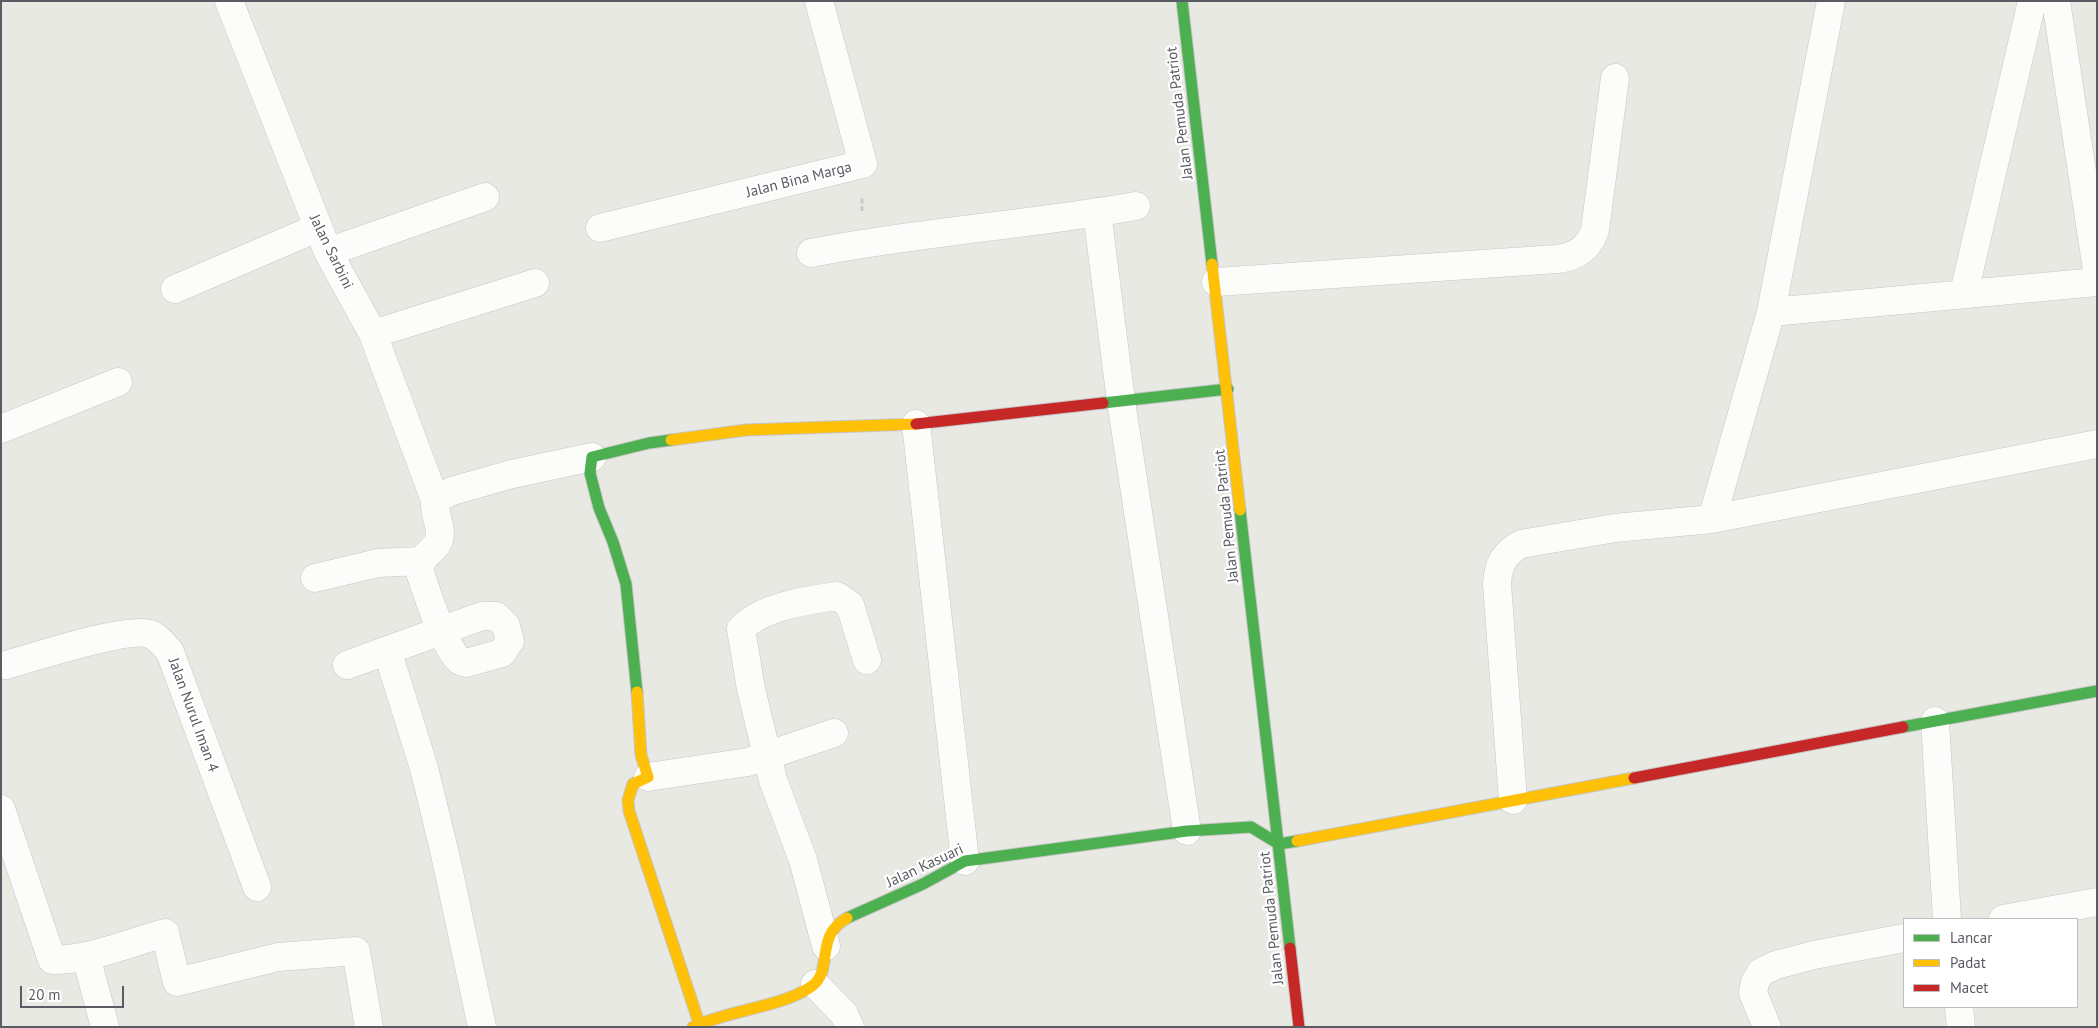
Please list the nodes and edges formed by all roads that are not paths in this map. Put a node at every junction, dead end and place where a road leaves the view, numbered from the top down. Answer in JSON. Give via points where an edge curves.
{"nodes":[{"id":1,"x":229,"y":1,"type":"edge"},
{"id":2,"x":819,"y":1,"type":"edge"},
{"id":3,"x":1182,"y":1,"type":"edge"},
{"id":4,"x":1830,"y":1,"type":"edge"},
{"id":5,"x":2032,"y":1,"type":"edge"},
{"id":6,"x":2056,"y":1,"type":"edge"},
{"id":7,"x":1616,"y":78,"type":"dead end"},
{"id":8,"x":484,"y":197,"type":"dead end"},
{"id":9,"x":1136,"y":206,"type":"dead end"},
{"id":10,"x":1097,"y":212,"type":"junction"},
{"id":11,"x":600,"y":228,"type":"dead end"},
{"id":12,"x":322,"y":240,"type":"junction"},
{"id":13,"x":811,"y":253,"type":"dead end"},
{"id":14,"x":2097,"y":270,"type":"edge"},
{"id":15,"x":1216,"y":282,"type":"junction"},
{"id":16,"x":2097,"y":282,"type":"edge"},
{"id":17,"x":534,"y":283,"type":"dead end"},
{"id":18,"x":175,"y":289,"type":"dead end"},
{"id":19,"x":1964,"y":293,"type":"junction"},
{"id":20,"x":1771,"y":312,"type":"junction"},
{"id":21,"x":373,"y":334,"type":"junction"},
{"id":22,"x":118,"y":382,"type":"dead end"},
{"id":23,"x":1228,"y":389,"type":"junction"},
{"id":24,"x":1121,"y":401,"type":"junction"},
{"id":25,"x":916,"y":424,"type":"junction"},
{"id":26,"x":1,"y":430,"type":"edge"},
{"id":27,"x":2097,"y":444,"type":"edge"},
{"id":28,"x":592,"y":457,"type":"junction"},
{"id":29,"x":435,"y":500,"type":"junction"},
{"id":30,"x":1712,"y":519,"type":"junction"},
{"id":31,"x":420,"y":561,"type":"junction"},
{"id":32,"x":314,"y":578,"type":"dead end"},
{"id":33,"x":387,"y":650,"type":"junction"},
{"id":34,"x":867,"y":660,"type":"dead end"},
{"id":35,"x":3,"y":662,"type":"edge"},
{"id":36,"x":347,"y":665,"type":"dead end"},
{"id":37,"x":2097,"y":691,"type":"edge"},
{"id":38,"x":1935,"y":721,"type":"junction"},
{"id":39,"x":834,"y":733,"type":"dead end"},
{"id":40,"x":768,"y":757,"type":"junction"},
{"id":41,"x":648,"y":777,"type":"junction"},
{"id":42,"x":1513,"y":800,"type":"junction"},
{"id":43,"x":1,"y":809,"type":"edge"},
{"id":44,"x":1187,"y":831,"type":"junction"},
{"id":45,"x":1279,"y":844,"type":"junction"},
{"id":46,"x":965,"y":861,"type":"junction"},
{"id":47,"x":257,"y":887,"type":"dead end"},
{"id":48,"x":2097,"y":902,"type":"edge"},
{"id":49,"x":1947,"y":918,"type":"edge"},
{"id":50,"x":2009,"y":918,"type":"edge"},
{"id":51,"x":1903,"y":938,"type":"edge"},
{"id":52,"x":826,"y":946,"type":"junction"},
{"id":53,"x":86,"y":956,"type":"junction"},
{"id":54,"x":815,"y":984,"type":"junction"},
{"id":55,"x":1958,"y":1008,"type":"edge"},
{"id":56,"x":474,"y":1025,"type":"edge"},
{"id":57,"x":696,"y":1025,"type":"edge"},
{"id":58,"x":105,"y":1027,"type":"edge"},
{"id":59,"x":369,"y":1027,"type":"edge"},
{"id":60,"x":850,"y":1027,"type":"edge"},
{"id":61,"x":1299,"y":1027,"type":"edge"},
{"id":62,"x":1767,"y":1027,"type":"edge"},
{"id":63,"x":1961,"y":1027,"type":"edge"}],
"edges":[{"from":1,"to":12,"type":"street","name":"Jalan Sarbini"},
{"from":2,"to":11,"type":"street","name":"Jalan Bina Marga","via":[[863,164]]},
{"from":3,"to":15,"type":"street","name":"Jalan Pemuda Patriot"},
{"from":4,"to":20,"type":"street"},
{"from":5,"to":19,"type":"street"},
{"from":6,"to":14,"type":"street"},
{"from":7,"to":15,"type":"street","via":[[1594,230],[1592,239],[1578,254],[1557,259]]},
{"from":8,"to":12,"type":"street"},
{"from":9,"to":10,"type":"street"},
{"from":10,"to":13,"type":"street","via":[[862,243]]},
{"from":10,"to":24,"type":"street"},
{"from":12,"to":18,"type":"street"},
{"from":12,"to":21,"type":"street","name":"Jalan Sarbini"},
{"from":15,"to":23,"type":"street","name":"Jalan Pemuda Patriot"},
{"from":16,"to":19,"type":"street"},
{"from":17,"to":21,"type":"street"},
{"from":19,"to":20,"type":"street"},
{"from":20,"to":30,"type":"street"},
{"from":21,"to":29,"type":"street","name":"Jalan Sarbini"},
{"from":22,"to":26,"type":"street"},
{"from":23,"to":24,"type":"street"},
{"from":23,"to":45,"type":"street","name":"Jalan Pemuda Patriot"},
{"from":24,"to":25,"type":"street"},
{"from":24,"to":44,"type":"street"},
{"from":25,"to":28,"type":"street","via":[[746,430],[648,443]]},
{"from":25,"to":46,"type":"street"},
{"from":27,"to":30,"type":"street"},
{"from":28,"to":29,"type":"street","via":[[512,474],[452,491]]},
{"from":28,"to":41,"type":"street","via":[[590,473],[599,508],[626,584],[641,755]]},
{"from":29,"to":31,"type":"street","name":"Jalan Sarbini","via":[[439,539]]},
{"from":30,"to":42,"type":"street","via":[[1615,528],[1521,544],[1503,559],[1498,569],[1497,584]]},
{"from":31,"to":32,"type":"street","via":[[378,563]]},
{"from":31,"to":33,"type":"street","via":[[419,569],[443,631]]},
{"from":33,"to":36,"type":"street"},
{"from":33,"to":56,"type":"street","via":[[424,768],[447,862]]},
{"from":34,"to":40,"type":"street","via":[[850,604],[836,596],[784,607],[750,619],[741,629],[742,646]]},
{"from":35,"to":47,"type":"street","name":"Jalan Nurul Iman 4","via":[[91,640],[149,633],[159,639],[170,652]]},
{"from":37,"to":38,"type":"street"},
{"from":38,"to":42,"type":"street"},
{"from":38,"to":49,"type":"street"},
{"from":39,"to":40,"type":"street"},
{"from":40,"to":41,"type":"street"},
{"from":40,"to":52,"type":"street","via":[[773,780],[803,860]]},
{"from":41,"to":57,"type":"street","via":[[633,784],[628,800],[629,811]]},
{"from":42,"to":45,"type":"street"},
{"from":43,"to":53,"type":"street","via":[[49,955],[52,960]]},
{"from":44,"to":45,"type":"street","name":"Jalan Kasuari","via":[[1251,827]]},
{"from":44,"to":46,"type":"street","name":"Jalan Kasuari"},
{"from":45,"to":61,"type":"street","name":"Jalan Pemuda Patriot"},
{"from":46,"to":52,"type":"street","name":"Jalan Kasuari","via":[[938,878],[834,927]]},
{"from":48,"to":50,"type":"street"},
{"from":51,"to":62,"type":"street","via":[[1814,954],[1761,972],[1753,993]]},
{"from":52,"to":54,"type":"street","name":"Jalan Kasuari"},
{"from":53,"to":58,"type":"street"},
{"from":53,"to":59,"type":"street","via":[[165,932],[177,982],[278,957],[356,951]]},
{"from":54,"to":57,"type":"street","via":[[794,996]]},
{"from":54,"to":60,"type":"street","via":[[844,1014]]},
{"from":55,"to":63,"type":"street"}]}
